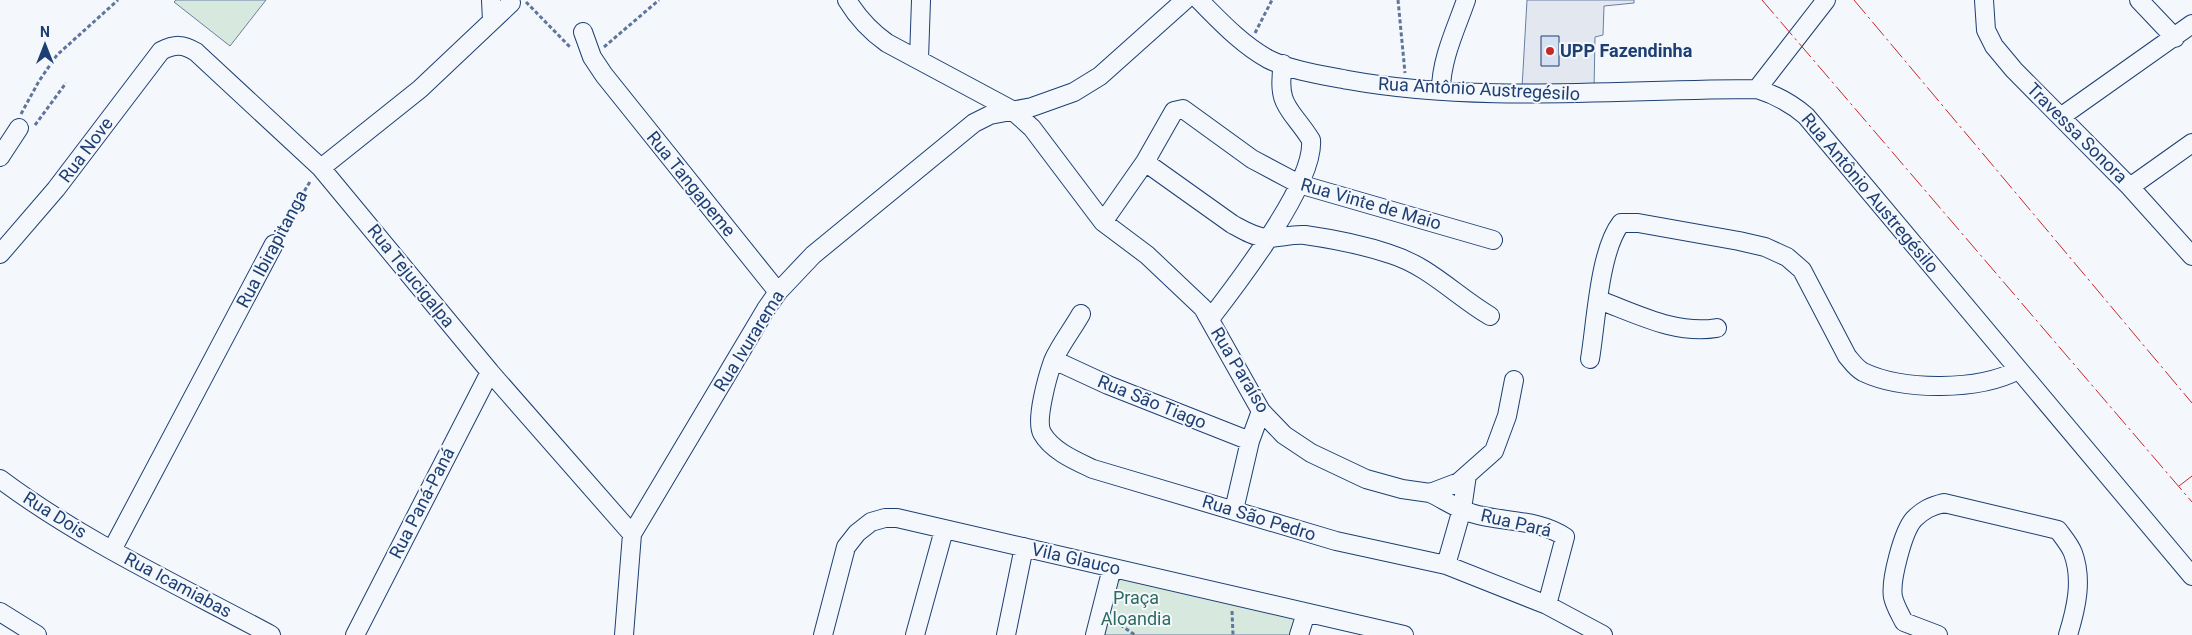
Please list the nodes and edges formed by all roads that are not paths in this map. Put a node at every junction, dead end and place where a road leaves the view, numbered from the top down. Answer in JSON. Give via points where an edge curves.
{"nodes":[{"id":1,"x":491,"y":0,"type":"edge"},
{"id":2,"x":848,"y":0,"type":"edge"},
{"id":3,"x":921,"y":0,"type":"edge"},
{"id":4,"x":1185,"y":0,"type":"edge"},
{"id":5,"x":1199,"y":0,"type":"edge"},
{"id":6,"x":1466,"y":0,"type":"edge"},
{"id":7,"x":1826,"y":0,"type":"edge"},
{"id":8,"x":1984,"y":0,"type":"edge"},
{"id":9,"x":2139,"y":0,"type":"edge"},
{"id":10,"x":511,"y":3,"type":"road end"},
{"id":11,"x":492,"y":20,"type":"junction"},
{"id":12,"x":2192,"y":24,"type":"edge"},
{"id":13,"x":583,"y":32,"type":"dead end"},
{"id":14,"x":2175,"y":38,"type":"junction"},
{"id":15,"x":171,"y":46,"type":"joint"},
{"id":16,"x":919,"y":59,"type":"junction"},
{"id":17,"x":1283,"y":64,"type":"junction"},
{"id":18,"x":1757,"y":89,"type":"junction"},
{"id":19,"x":1441,"y":90,"type":"junction"},
{"id":20,"x":1012,"y":110,"type":"junction"},
{"id":21,"x":2062,"y":116,"type":"junction"},
{"id":22,"x":19,"y":128,"type":"road end"},
{"id":23,"x":2192,"y":143,"type":"edge"},
{"id":24,"x":0,"y":157,"type":"edge"},
{"id":25,"x":1145,"y":162,"type":"junction"},
{"id":26,"x":321,"y":168,"type":"junction"},
{"id":27,"x":1299,"y":184,"type":"junction"},
{"id":28,"x":2130,"y":187,"type":"junction"},
{"id":29,"x":1103,"y":222,"type":"junction"},
{"id":30,"x":1268,"y":238,"type":"junction"},
{"id":31,"x":1493,"y":240,"type":"dead end"},
{"id":32,"x":3,"y":244,"type":"edge"},
{"id":33,"x":274,"y":244,"type":"road end"},
{"id":34,"x":2192,"y":256,"type":"edge"},
{"id":35,"x":778,"y":292,"type":"junction"},
{"id":36,"x":1599,"y":300,"type":"junction"},
{"id":37,"x":1081,"y":314,"type":"dead end"},
{"id":38,"x":1490,"y":316,"type":"dead end"},
{"id":39,"x":1210,"y":320,"type":"junction"},
{"id":40,"x":1717,"y":328,"type":"dead end"},
{"id":41,"x":1590,"y":359,"type":"dead end"},
{"id":42,"x":1054,"y":360,"type":"junction"},
{"id":43,"x":2018,"y":370,"type":"junction"},
{"id":44,"x":490,"y":372,"type":"junction"},
{"id":45,"x":1514,"y":380,"type":"dead end"},
{"id":46,"x":1261,"y":410,"type":"junction"},
{"id":47,"x":1250,"y":442,"type":"junction"},
{"id":48,"x":1467,"y":475,"type":"junction"},
{"id":49,"x":0,"y":479,"type":"edge"},
{"id":50,"x":1430,"y":493,"type":"junction"},
{"id":51,"x":1462,"y":509,"type":"junction"},
{"id":52,"x":1234,"y":510,"type":"junction"},
{"id":53,"x":944,"y":530,"type":"junction"},
{"id":54,"x":632,"y":534,"type":"junction"},
{"id":55,"x":1024,"y":547,"type":"junction"},
{"id":56,"x":112,"y":550,"type":"junction"},
{"id":57,"x":1446,"y":565,"type":"junction"},
{"id":58,"x":1112,"y":568,"type":"junction"},
{"id":59,"x":2192,"y":576,"type":"edge"},
{"id":60,"x":1546,"y":605,"type":"junction"},
{"id":61,"x":0,"y":612,"type":"edge"},
{"id":62,"x":1306,"y":613,"type":"junction"},
{"id":63,"x":37,"y":635,"type":"edge"},
{"id":64,"x":271,"y":635,"type":"edge"},
{"id":65,"x":355,"y":635,"type":"edge"},
{"id":66,"x":624,"y":635,"type":"edge"},
{"id":67,"x":823,"y":635,"type":"edge"},
{"id":68,"x":915,"y":635,"type":"edge"},
{"id":69,"x":1006,"y":635,"type":"edge"},
{"id":70,"x":1095,"y":635,"type":"edge"},
{"id":71,"x":1300,"y":635,"type":"edge"},
{"id":72,"x":1404,"y":635,"type":"edge"},
{"id":73,"x":1602,"y":635,"type":"edge"},
{"id":74,"x":1938,"y":635,"type":"edge"},
{"id":75,"x":2068,"y":635,"type":"edge"}],
"edges":[{"from":1,"to":11,"type":"street"},
{"from":2,"to":16,"type":"street","name":"Rua Paraíso","via":[[873,34]]},
{"from":3,"to":16,"type":"street"},
{"from":4,"to":20,"type":"street","name":"Rua Ivurarema","via":[[1100,76],[1074,92]]},
{"from":5,"to":17,"type":"street","name":"Rua Antônio Austregésilo","via":[[1248,46]]},
{"from":6,"to":19,"type":"street","via":[[1446,55]]},
{"from":7,"to":18,"type":"street"},
{"from":8,"to":21,"type":"street","name":"Travessa Sonora","via":[[1986,30],[1994,46]]},
{"from":9,"to":14,"type":"street"},
{"from":10,"to":11,"type":"street"},
{"from":11,"to":26,"type":"street","via":[[420,89]]},
{"from":12,"to":14,"type":"street"},
{"from":13,"to":35,"type":"street","name":"Rua Tangapeme","via":[[592,57],[604,75]]},
{"from":14,"to":21,"type":"street"},
{"from":15,"to":26,"type":"street","name":"Rua Tejucigalpa","via":[[185,46],[196,52]]},
{"from":15,"to":32,"type":"street","name":"Rua Nove","via":[[150,64],[56,189]]},
{"from":16,"to":20,"type":"street","name":"Rua Paraíso"},
{"from":17,"to":19,"type":"street","name":"Rua Antônio Austregésilo","via":[[1333,77]]},
{"from":17,"to":27,"type":"street","via":[[1281,92],[1293,116],[1312,140],[1311,155]]},
{"from":18,"to":19,"type":"street","name":"Rua Antônio Austregésilo","via":[[1596,94]]},
{"from":18,"to":43,"type":"street","name":"Rua Antônio Austregésilo","via":[[1791,103],[1806,116]]},
{"from":20,"to":29,"type":"street","name":"Rua Paraíso","via":[[1032,128]]},
{"from":20,"to":35,"type":"street","name":"Rua Ivurarema","via":[[990,114],[974,122],[813,256]]},
{"from":21,"to":28,"type":"street","name":"Travessa Sonora"},
{"from":22,"to":24,"type":"street"},
{"from":23,"to":28,"type":"street"},
{"from":25,"to":27,"type":"street","name":"Rua Vinte de Maio","via":[[1174,111],[1186,110],[1252,158]]},
{"from":25,"to":29,"type":"street"},
{"from":25,"to":30,"type":"street","via":[[1232,224]]},
{"from":26,"to":44,"type":"street","name":"Rua Tejucigalpa"},
{"from":27,"to":30,"type":"street"},
{"from":27,"to":31,"type":"street","name":"Rua Vinte de Maio"},
{"from":28,"to":34,"type":"street","name":"Travessa Sonora"},
{"from":29,"to":39,"type":"street","name":"Rua Paraíso","via":[[1147,255],[1193,297]]},
{"from":30,"to":38,"type":"street","via":[[1303,235],[1392,254],[1415,264]]},
{"from":30,"to":39,"type":"street"},
{"from":33,"to":56,"type":"street","name":"Rua Ibirapitanga"},
{"from":35,"to":54,"type":"street","name":"Rua Ivurarema"},
{"from":36,"to":40,"type":"street","via":[[1674,327],[1700,331]]},
{"from":36,"to":41,"type":"street"},
{"from":36,"to":43,"type":"street","via":[[1604,266],[1616,230],[1621,223],[1638,223],[1739,241],[1765,247],[1787,257],[1802,270],[1846,356],[1864,372],[1901,383],[1933,386],[1992,381]]},
{"from":37,"to":42,"type":"street","name":"Rua São Pedro"},
{"from":39,"to":46,"type":"street","name":"Rua Paraíso"},
{"from":42,"to":47,"type":"street","name":"Rua São Tiago"},
{"from":42,"to":52,"type":"street","name":"Rua São Pedro","via":[[1040,423],[1042,433],[1068,457],[1093,469]]},
{"from":43,"to":59,"type":"street","name":"Rua Antônio Austregésilo"},
{"from":44,"to":54,"type":"street","name":"Rua Tejucigalpa"},
{"from":44,"to":65,"type":"street","name":"Rua Paná-Paná"},
{"from":45,"to":48,"type":"street","name":"Rua Paraíso","via":[[1507,416],[1494,450]]},
{"from":46,"to":47,"type":"street"},
{"from":46,"to":50,"type":"street","name":"Rua Paraíso","via":[[1284,435],[1310,453],[1366,479]]},
{"from":47,"to":52,"type":"street"},
{"from":48,"to":50,"type":"street","name":"Rua Paraíso","via":[[1459,482]]},
{"from":48,"to":51,"type":"street"},
{"from":49,"to":56,"type":"street","name":"Rua Dois"},
{"from":50,"to":51,"type":"street","name":"Rua Pará"},
{"from":51,"to":57,"type":"street"},
{"from":51,"to":60,"type":"street","name":"Rua Pará","via":[[1540,525],[1564,537]]},
{"from":52,"to":57,"type":"street","name":"Rua São Pedro","via":[[1336,541]]},
{"from":53,"to":55,"type":"street","name":"Vila Glauco"},
{"from":53,"to":67,"type":"street","name":"Vila Glauco","via":[[898,518],[885,518],[871,522],[857,533],[846,547]]},
{"from":53,"to":68,"type":"street"},
{"from":54,"to":66,"type":"street","name":"Rua Ivurarema"},
{"from":55,"to":58,"type":"street","name":"Vila Glauco"},
{"from":55,"to":69,"type":"street"},
{"from":56,"to":64,"type":"street","name":"Rua Icamiabas"},
{"from":57,"to":60,"type":"street","name":"Rua São Pedro"},
{"from":58,"to":62,"type":"street","name":"Vila Glauco"},
{"from":58,"to":70,"type":"street"},
{"from":60,"to":73,"type":"street","name":"Rua São Pedro"},
{"from":61,"to":63,"type":"street"},
{"from":62,"to":71,"type":"street"},
{"from":62,"to":72,"type":"street","name":"Vila Glauco"},
{"from":74,"to":75,"type":"street","via":[[1904,622],[1893,597],[1892,582],[1912,521],[1928,507],[1944,503],[2058,530],[2073,552],[2080,578]]}]}
